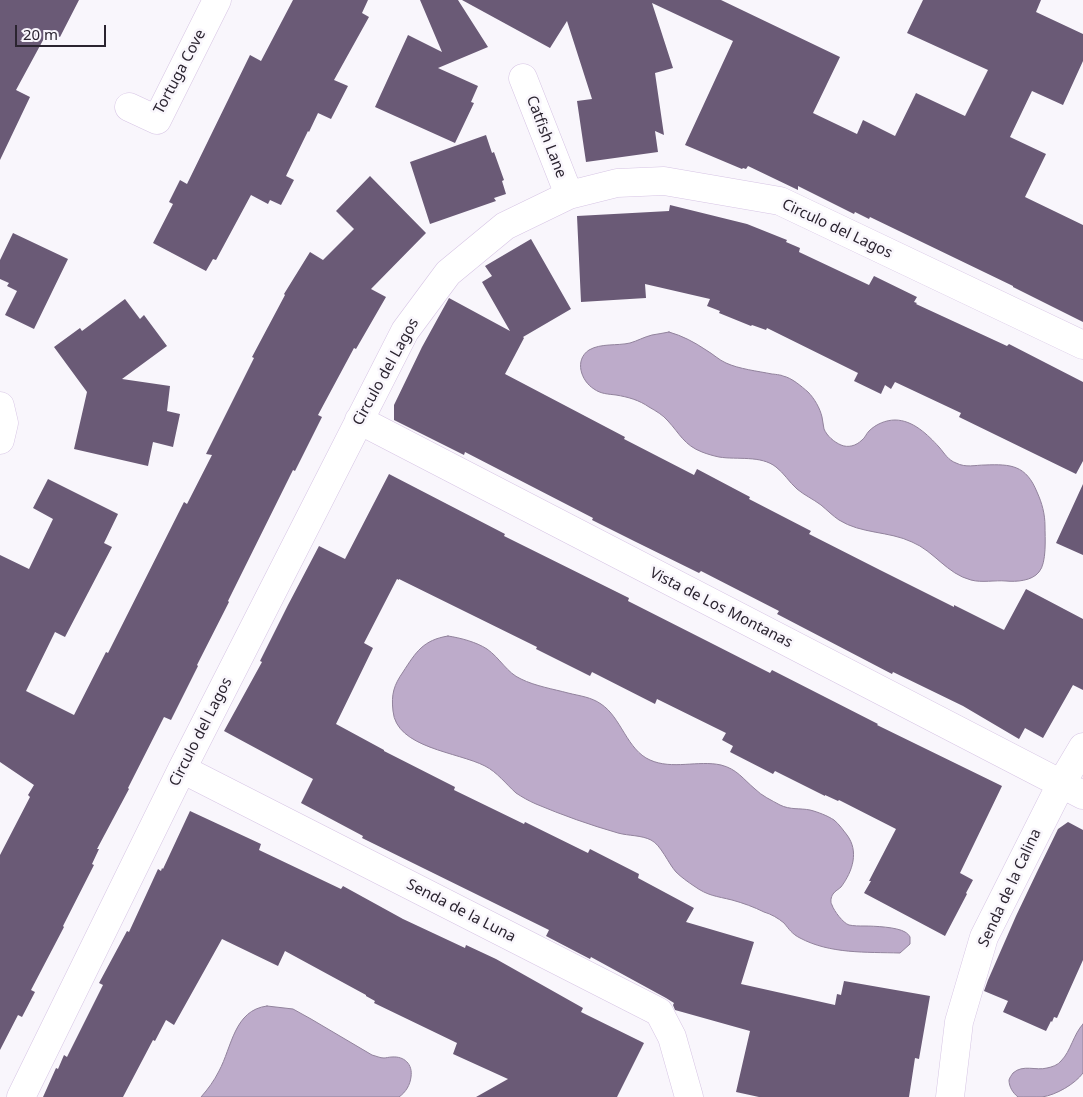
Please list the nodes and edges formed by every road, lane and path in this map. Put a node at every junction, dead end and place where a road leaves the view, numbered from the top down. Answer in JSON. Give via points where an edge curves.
{"nodes":[{"id":1,"x":217,"y":0,"type":"edge"},
{"id":2,"x":523,"y":78,"type":"dead end"},
{"id":3,"x":129,"y":107,"type":"dead end"},
{"id":4,"x":569,"y":196,"type":"junction"},
{"id":5,"x":1083,"y":345,"type":"edge"},
{"id":6,"x":0,"y":406,"type":"edge"},
{"id":7,"x":359,"y":420,"type":"junction"},
{"id":8,"x":0,"y":440,"type":"edge"},
{"id":9,"x":1083,"y":747,"type":"edge"},
{"id":10,"x":182,"y":769,"type":"junction"},
{"id":11,"x":1072,"y":790,"type":"edge"},
{"id":12,"x":21,"y":1097,"type":"edge"},
{"id":13,"x":689,"y":1097,"type":"edge"},
{"id":14,"x":950,"y":1097,"type":"edge"}],
"edges":[{"from":1,"to":3,"type":"street","name":"Tortuga Cove","via":[[156,120]]},
{"from":2,"to":4,"type":"street","name":"Catfish Lane"},
{"from":4,"to":5,"type":"street","name":"Circulo del Lagos","via":[[618,183],[664,181],[780,202]]},
{"from":4,"to":7,"type":"street","name":"Circulo del Lagos","via":[[505,226],[448,273],[405,331]]},
{"from":6,"to":8,"type":"street","via":[[4,423]]},
{"from":7,"to":10,"type":"street","name":"Circulo del Lagos"},
{"from":7,"to":11,"type":"street","name":"Vista de Los Montanas"},
{"from":9,"to":11,"type":"street","name":"Senda de la Calina"},
{"from":10,"to":12,"type":"street","name":"Circulo del Lagos"},
{"from":10,"to":13,"type":"street","name":"Senda de la Luna","via":[[658,1012],[672,1037]]},
{"from":11,"to":14,"type":"street","name":"Senda de la Calina","via":[[984,937],[959,1022]]}]}
